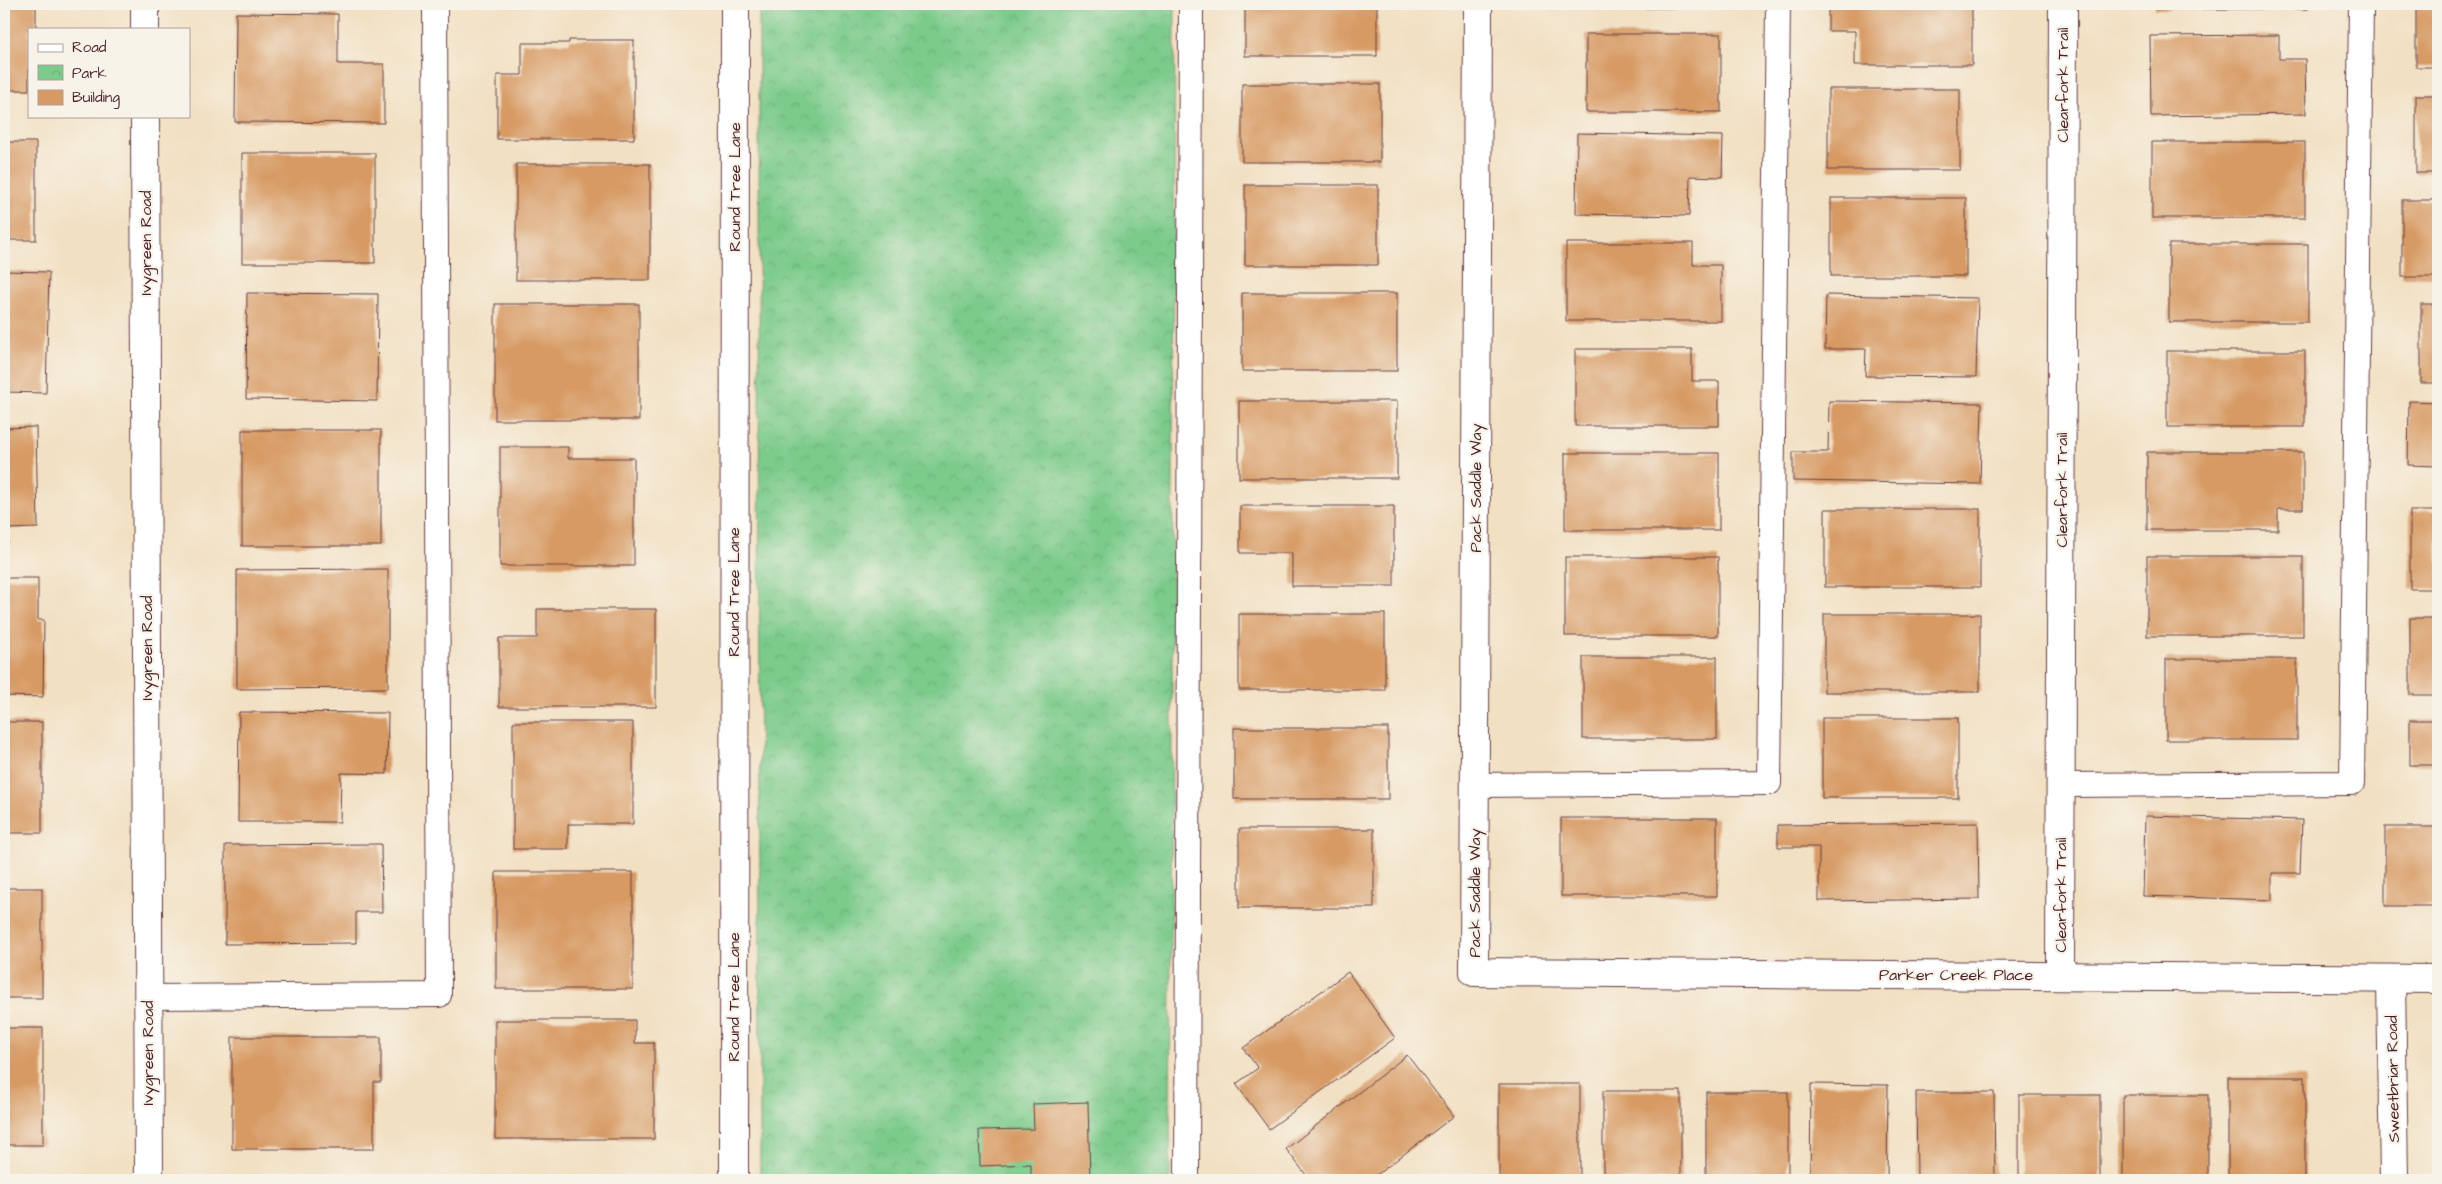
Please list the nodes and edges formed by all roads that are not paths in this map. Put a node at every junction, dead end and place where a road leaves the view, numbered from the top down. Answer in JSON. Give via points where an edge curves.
{"nodes":[{"id":1,"x":145,"y":4,"type":"edge"},
{"id":2,"x":435,"y":4,"type":"edge"},
{"id":3,"x":735,"y":4,"type":"edge"},
{"id":4,"x":1191,"y":4,"type":"edge"},
{"id":5,"x":1478,"y":4,"type":"edge"},
{"id":6,"x":1778,"y":4,"type":"edge"},
{"id":7,"x":2064,"y":4,"type":"edge"},
{"id":8,"x":2361,"y":4,"type":"edge"},
{"id":9,"x":145,"y":28,"type":"edge"},
{"id":10,"x":145,"y":118,"type":"edge"},
{"id":11,"x":1475,"y":785,"type":"junction"},
{"id":12,"x":2061,"y":785,"type":"junction"},
{"id":13,"x":1474,"y":972,"type":"joint"},
{"id":14,"x":2060,"y":976,"type":"junction"},
{"id":15,"x":2391,"y":978,"type":"junction"},
{"id":16,"x":2438,"y":979,"type":"edge"},
{"id":17,"x":148,"y":997,"type":"junction"},
{"id":18,"x":149,"y":1180,"type":"edge"},
{"id":19,"x":734,"y":1180,"type":"edge"},
{"id":20,"x":1187,"y":1180,"type":"edge"},
{"id":21,"x":2394,"y":1180,"type":"edge"}],
"edges":[{"from":1,"to":9,"type":"street"},
{"from":2,"to":17,"type":"lane","via":[[439,995]]},
{"from":3,"to":19,"type":"street","name":"Round Tree Lane"},
{"from":4,"to":20,"type":"lane"},
{"from":5,"to":11,"type":"street","name":"Pack Saddle Way"},
{"from":6,"to":11,"type":"lane","via":[[1769,783]]},
{"from":7,"to":12,"type":"street","name":"Clearfork Trail"},
{"from":8,"to":12,"type":"lane","via":[[2352,783]]},
{"from":10,"to":17,"type":"street","name":"Ivygreen Road"},
{"from":11,"to":13,"type":"street","name":"Pack Saddle Way"},
{"from":12,"to":14,"type":"street","name":"Clearfork Trail"},
{"from":13,"to":14,"type":"street","name":"Parker Creek Place"},
{"from":14,"to":15,"type":"street","name":"Parker Creek Place"},
{"from":15,"to":16,"type":"street","name":"Parker Creek Place"},
{"from":15,"to":21,"type":"street","name":"Sweetbriar Road"},
{"from":17,"to":18,"type":"street","name":"Ivygreen Road"}]}
